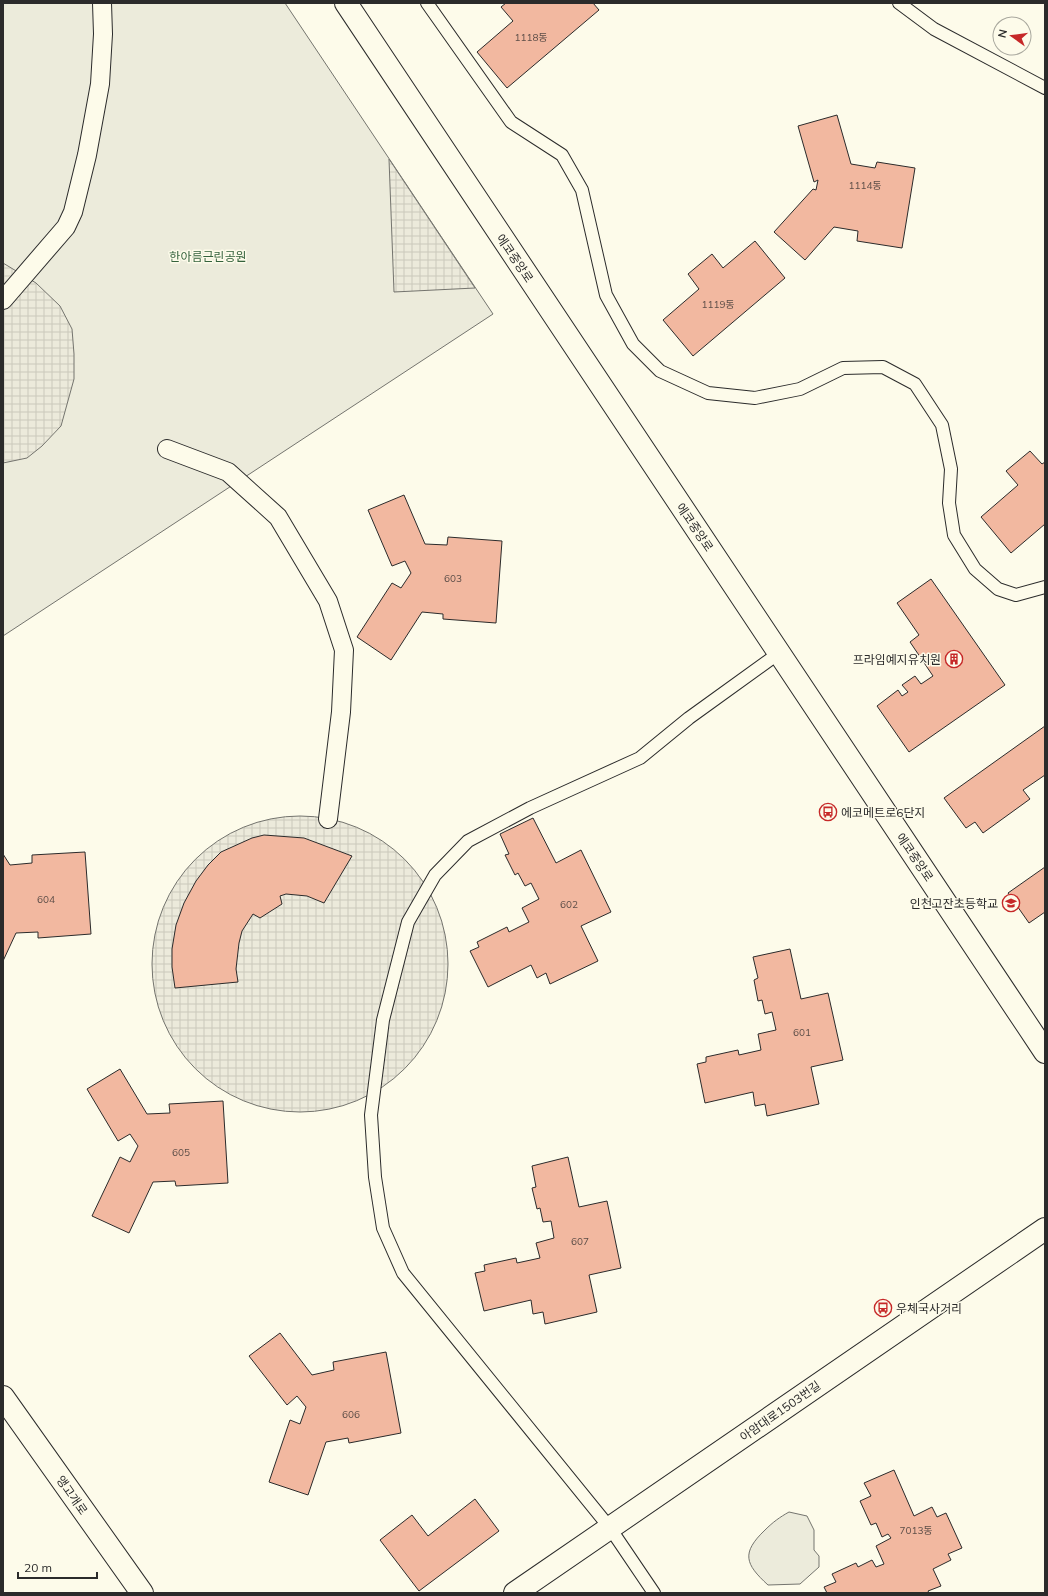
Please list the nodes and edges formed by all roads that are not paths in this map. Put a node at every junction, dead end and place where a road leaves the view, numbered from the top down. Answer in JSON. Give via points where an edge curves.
{"nodes":[{"id":1,"x":102,"y":3,"type":"edge"},
{"id":2,"x":346,"y":3,"type":"edge"},
{"id":3,"x":427,"y":3,"type":"edge"},
{"id":4,"x":899,"y":3,"type":"edge"},
{"id":5,"x":1045,"y":88,"type":"edge"},
{"id":6,"x":3,"y":300,"type":"edge"},
{"id":7,"x":167,"y":448,"type":"dead end"},
{"id":8,"x":1045,"y":587,"type":"edge"},
{"id":9,"x":779,"y":652,"type":"junction"},
{"id":10,"x":328,"y":819,"type":"dead end"},
{"id":11,"x":1045,"y":1052,"type":"edge"},
{"id":12,"x":1045,"y":1229,"type":"edge"},
{"id":13,"x":3,"y":1397,"type":"edge"},
{"id":14,"x":610,"y":1528,"type":"junction"},
{"id":15,"x":142,"y":1593,"type":"edge"},
{"id":16,"x":515,"y":1593,"type":"edge"},
{"id":17,"x":654,"y":1593,"type":"edge"}],
"edges":[{"from":1,"to":6,"type":"street","via":[[100,84],[73,212],[66,227]]},
{"from":2,"to":9,"type":"street","name":"에코중앙로"},
{"from":3,"to":8,"type":"lane","via":[[510,122],[562,155],[582,190],[606,295],[633,344],[660,370],[708,393],[755,398],[800,389],[843,368],[884,367],[915,384],[942,425],[951,469],[949,503],[954,534],[975,569],[998,589],[1016,594]]},
{"from":4,"to":5,"type":"lane","via":[[934,29]]},
{"from":7,"to":10,"type":"street","via":[[228,472],[278,517],[328,601],[344,650],[341,712]]},
{"from":9,"to":11,"type":"street","name":"에코중앙로"},
{"from":9,"to":14,"type":"lane","via":[[689,718],[640,758],[530,808],[468,842],[435,875],[408,922],[384,1020],[371,1115],[375,1177],[383,1228],[403,1273]]},
{"from":12,"to":14,"type":"street","name":"아암대로1503번길"},
{"from":13,"to":15,"type":"street","name":"앵고개로"},
{"from":14,"to":16,"type":"street","name":"아암대로1503번길"},
{"from":14,"to":17,"type":"lane"}]}
